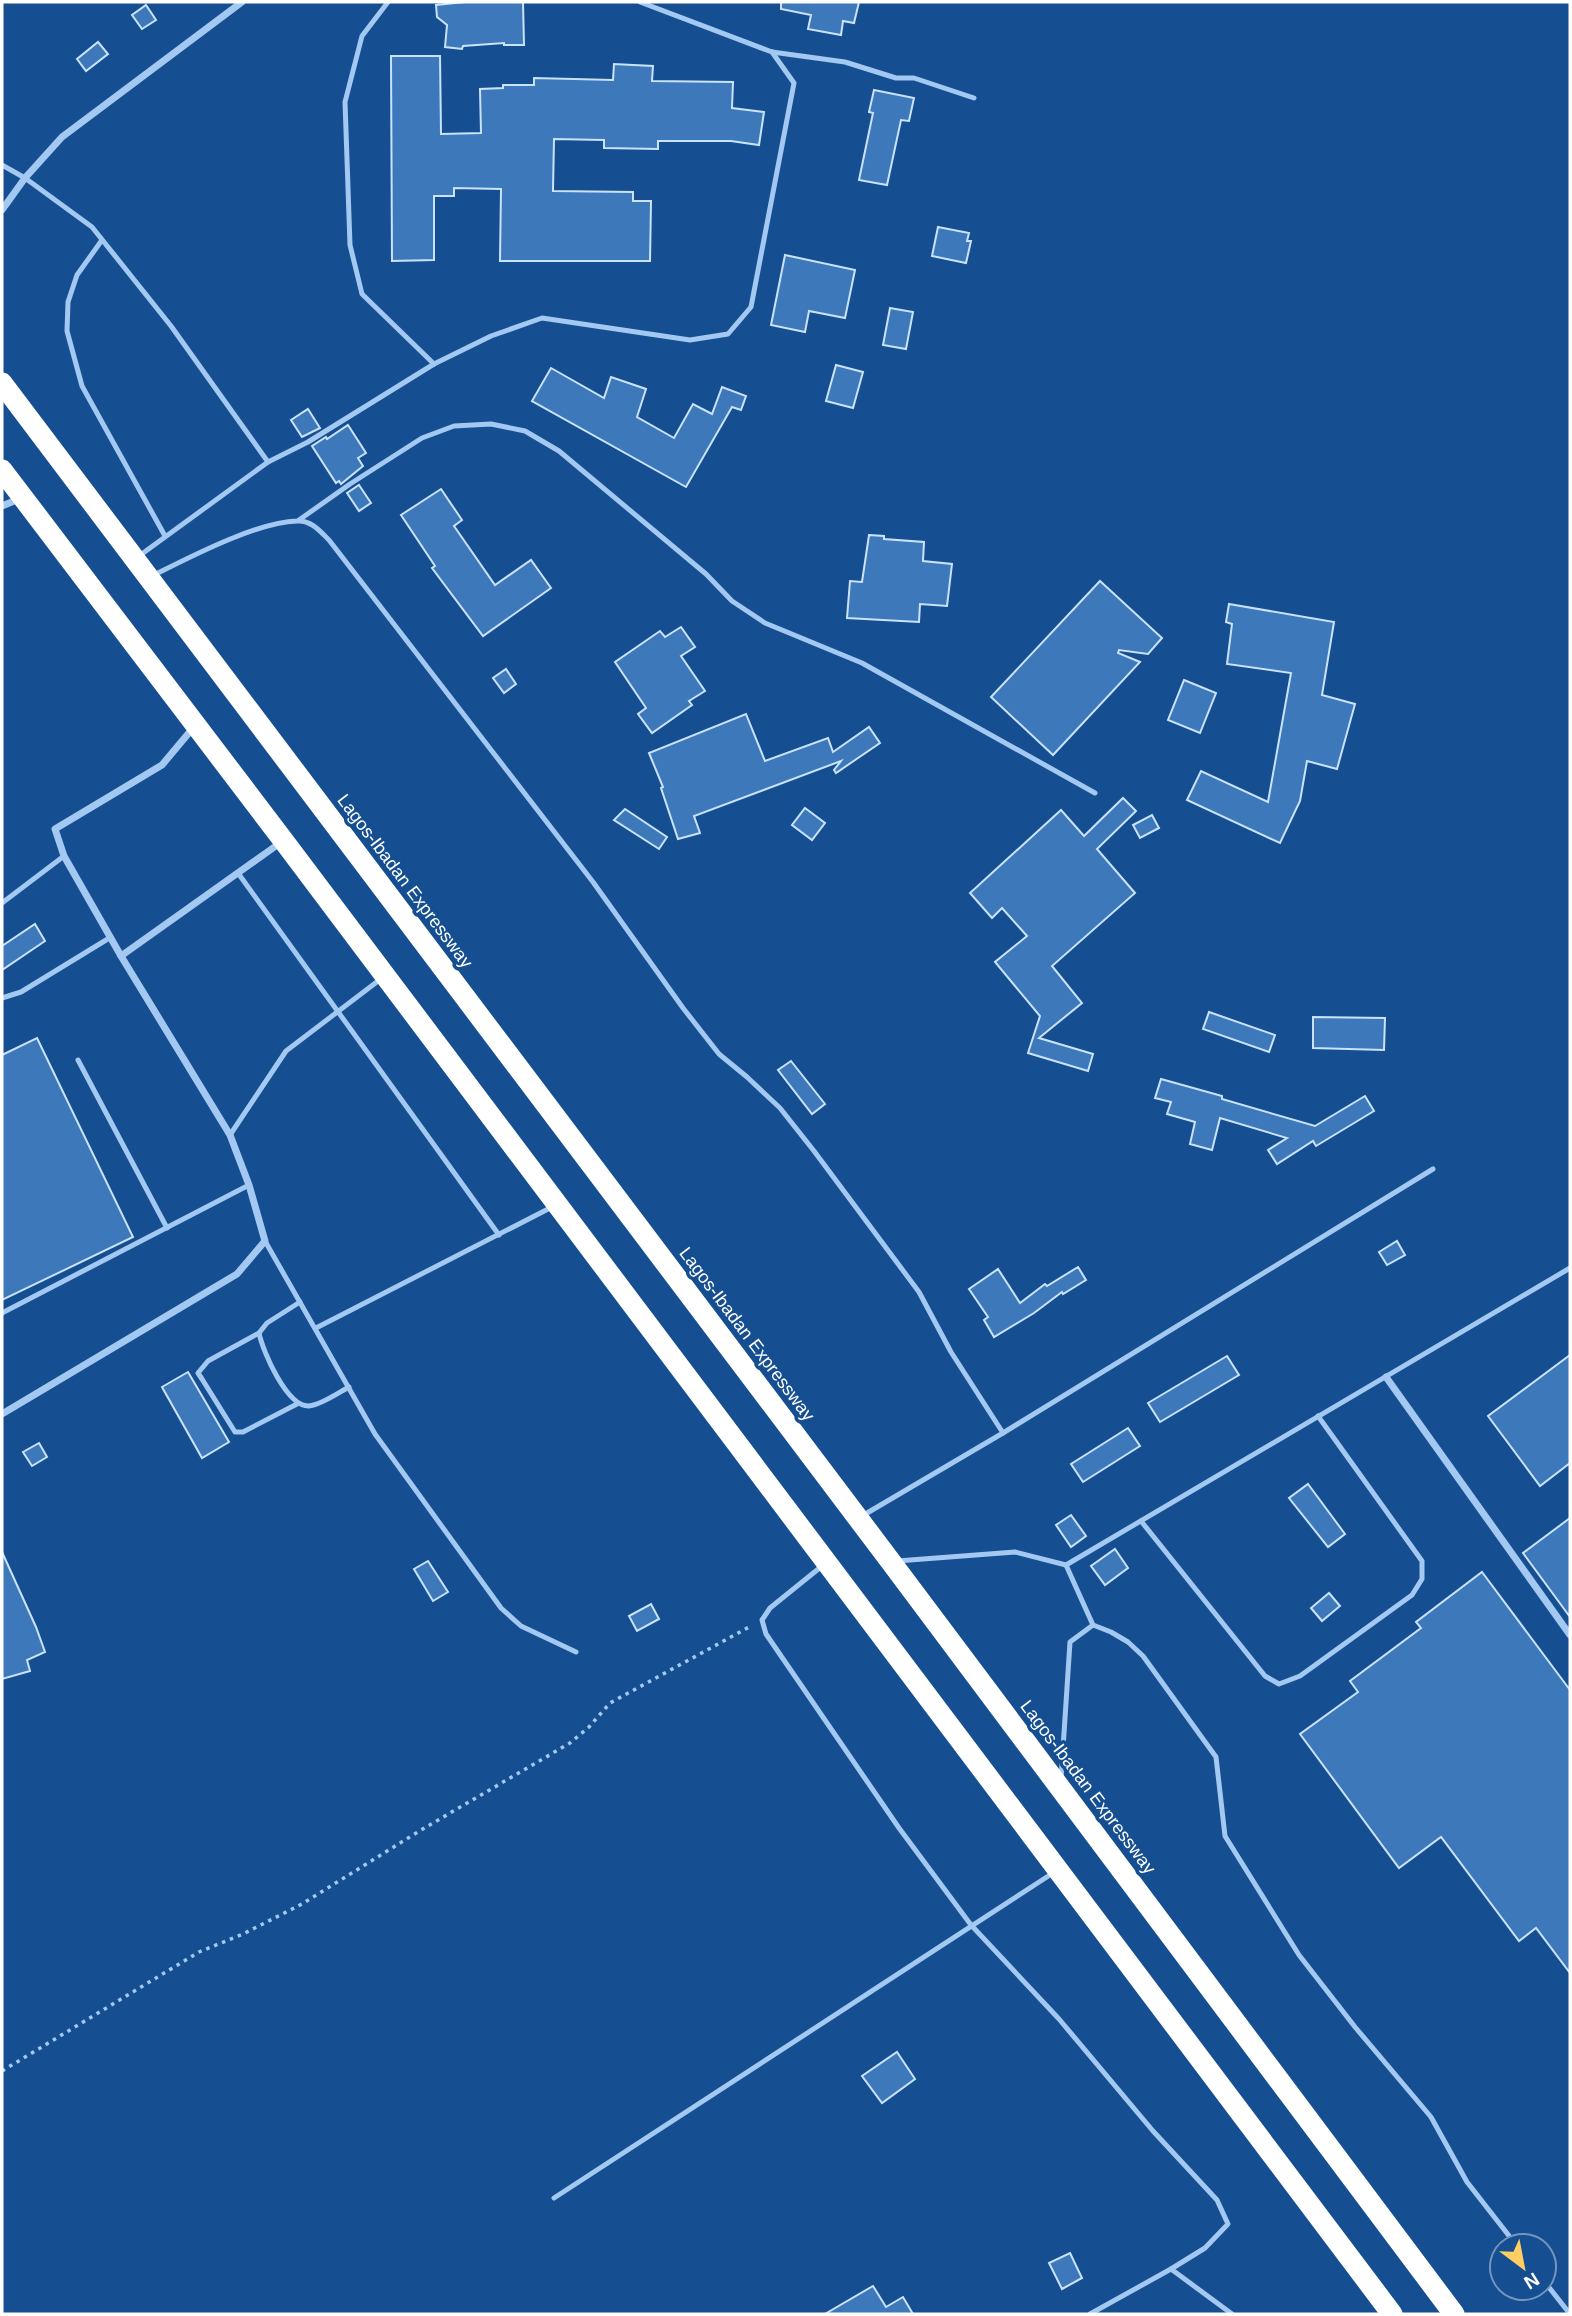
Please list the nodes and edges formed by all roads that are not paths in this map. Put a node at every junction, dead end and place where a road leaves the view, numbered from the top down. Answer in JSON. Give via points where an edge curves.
{"nodes":[{"id":1,"x":242,"y":2,"type":"edge"},
{"id":2,"x":388,"y":2,"type":"edge"},
{"id":3,"x":640,"y":2,"type":"edge"},
{"id":4,"x":772,"y":52,"type":"junction"},
{"id":5,"x":974,"y":98,"type":"dead end"},
{"id":6,"x":2,"y":165,"type":"edge"},
{"id":7,"x":25,"y":178,"type":"junction"},
{"id":8,"x":2,"y":210,"type":"edge"},
{"id":9,"x":102,"y":240,"type":"junction"},
{"id":10,"x":434,"y":364,"type":"junction"},
{"id":11,"x":2,"y":383,"type":"edge"},
{"id":12,"x":268,"y":462,"type":"junction"},
{"id":13,"x":2,"y":470,"type":"edge"},
{"id":14,"x":23,"y":498,"type":"junction"},
{"id":15,"x":2,"y":506,"type":"edge"},
{"id":16,"x":299,"y":520,"type":"junction"},
{"id":17,"x":165,"y":536,"type":"junction"},
{"id":18,"x":134,"y":559,"type":"junction"},
{"id":19,"x":148,"y":578,"type":"junction"},
{"id":20,"x":195,"y":724,"type":"junction"},
{"id":21,"x":1095,"y":793,"type":"dead end"},
{"id":22,"x":283,"y":841,"type":"junction"},
{"id":23,"x":64,"y":856,"type":"junction"},
{"id":24,"x":238,"y":873,"type":"junction"},
{"id":25,"x":2,"y":903,"type":"edge"},
{"id":26,"x":111,"y":937,"type":"junction"},
{"id":27,"x":121,"y":956,"type":"junction"},
{"id":28,"x":385,"y":975,"type":"junction"},
{"id":29,"x":2,"y":998,"type":"edge"},
{"id":30,"x":337,"y":1011,"type":"junction"},
{"id":31,"x":78,"y":1060,"type":"dead end"},
{"id":32,"x":230,"y":1135,"type":"junction"},
{"id":33,"x":1433,"y":1169,"type":"dead end"},
{"id":34,"x":249,"y":1185,"type":"junction"},
{"id":35,"x":557,"y":1205,"type":"junction"},
{"id":36,"x":167,"y":1228,"type":"junction"},
{"id":37,"x":499,"y":1235,"type":"junction"},
{"id":38,"x":265,"y":1241,"type":"junction"},
{"id":39,"x":1570,"y":1268,"type":"edge"},
{"id":40,"x":300,"y":1302,"type":"junction"},
{"id":41,"x":2,"y":1313,"type":"edge"},
{"id":42,"x":316,"y":1328,"type":"junction"},
{"id":43,"x":260,"y":1333,"type":"junction"},
{"id":44,"x":1386,"y":1377,"type":"junction"},
{"id":45,"x":349,"y":1387,"type":"junction"},
{"id":46,"x":297,"y":1404,"type":"junction"},
{"id":47,"x":2,"y":1414,"type":"edge"},
{"id":48,"x":1318,"y":1416,"type":"junction"},
{"id":49,"x":1003,"y":1433,"type":"junction"},
{"id":50,"x":858,"y":1518,"type":"junction"},
{"id":51,"x":1141,"y":1521,"type":"junction"},
{"id":52,"x":891,"y":1562,"type":"junction"},
{"id":53,"x":827,"y":1563,"type":"junction"},
{"id":54,"x":1066,"y":1565,"type":"junction"},
{"id":55,"x":1093,"y":1625,"type":"junction"},
{"id":56,"x":1570,"y":1634,"type":"edge"},
{"id":57,"x":576,"y":1652,"type":"dead end"},
{"id":58,"x":1060,"y":1788,"type":"junction"},
{"id":59,"x":1058,"y":1870,"type":"junction"},
{"id":60,"x":971,"y":1925,"type":"junction"},
{"id":61,"x":554,"y":2198,"type":"dead end"},
{"id":62,"x":1506,"y":2232,"type":"edge"},
{"id":63,"x":1171,"y":2269,"type":"junction"},
{"id":64,"x":1558,"y":2299,"type":"edge"},
{"id":65,"x":1090,"y":2314,"type":"edge"},
{"id":66,"x":1232,"y":2314,"type":"edge"},
{"id":67,"x":1392,"y":2314,"type":"edge"},
{"id":68,"x":1454,"y":2314,"type":"edge"},
{"id":69,"x":1570,"y":2314,"type":"edge"}],
"edges":[{"from":1,"to":7,"type":"street","via":[[62,137]]},
{"from":2,"to":10,"type":"lane","via":[[362,36],[345,102],[351,245],[362,294]]},
{"from":3,"to":4,"type":"lane"},
{"from":4,"to":5,"type":"lane","via":[[845,62]]},
{"from":4,"to":10,"type":"lane","via":[[794,83],[751,307],[728,334],[690,340],[542,318]]},
{"from":6,"to":7,"type":"lane"},
{"from":7,"to":8,"type":"street"},
{"from":7,"to":9,"type":"lane","via":[[92,227]]},
{"from":9,"to":12,"type":"lane","via":[[172,326]]},
{"from":9,"to":17,"type":"lane","via":[[77,275],[68,302],[67,331],[82,386]]},
{"from":10,"to":12,"type":"lane"},
{"from":11,"to":18,"type":"highway","name":"Lagos-Ibadan Expressway"},
{"from":12,"to":17,"type":"lane"},
{"from":13,"to":14,"type":"highway"},
{"from":14,"to":15,"type":"street"},
{"from":14,"to":20,"type":"highway"},
{"from":16,"to":19,"type":"lane","via":[[200,552]]},
{"from":16,"to":21,"type":"lane","via":[[422,438],[454,426],[491,424],[525,431],[558,451],[732,601],[765,623],[862,663]]},
{"from":16,"to":49,"type":"lane","via":[[316,526],[338,551],[719,1054],[780,1108],[814,1151],[919,1292]]},
{"from":17,"to":18,"type":"lane"},
{"from":18,"to":19,"type":"highway","name":"Lagos-Ibadan Expressway"},
{"from":19,"to":50,"type":"highway","name":"Lagos-Ibadan Expressway"},
{"from":20,"to":22,"type":"highway"},
{"from":20,"to":23,"type":"street","via":[[162,765],[55,828]]},
{"from":22,"to":24,"type":"street"},
{"from":22,"to":28,"type":"highway"},
{"from":23,"to":25,"type":"lane"},
{"from":23,"to":26,"type":"street"},
{"from":24,"to":27,"type":"street"},
{"from":24,"to":30,"type":"lane"},
{"from":26,"to":27,"type":"street"},
{"from":26,"to":29,"type":"lane","via":[[21,992]]},
{"from":27,"to":32,"type":"street"},
{"from":28,"to":30,"type":"lane"},
{"from":28,"to":35,"type":"highway"},
{"from":30,"to":32,"type":"lane","via":[[286,1051]]},
{"from":30,"to":37,"type":"lane"},
{"from":31,"to":36,"type":"lane"},
{"from":32,"to":34,"type":"street"},
{"from":33,"to":49,"type":"lane"},
{"from":34,"to":36,"type":"lane"},
{"from":34,"to":38,"type":"street"},
{"from":35,"to":37,"type":"lane"},
{"from":35,"to":53,"type":"highway"},
{"from":36,"to":41,"type":"lane"},
{"from":37,"to":42,"type":"lane"},
{"from":38,"to":40,"type":"lane"},
{"from":38,"to":47,"type":"street","via":[[237,1274]]},
{"from":39,"to":44,"type":"lane"},
{"from":40,"to":42,"type":"lane"},
{"from":40,"to":43,"type":"lane","via":[[267,1323]]},
{"from":42,"to":45,"type":"lane"},
{"from":43,"to":46,"type":"lane","via":[[287,1394]]},
{"from":43,"to":46,"type":"lane","via":[[208,1361],[198,1373],[235,1433]]},
{"from":44,"to":48,"type":"lane"},
{"from":44,"to":56,"type":"street"},
{"from":45,"to":46,"type":"lane","via":[[311,1406]]},
{"from":45,"to":57,"type":"lane","via":[[375,1434],[501,1608],[522,1626]]},
{"from":48,"to":51,"type":"lane"},
{"from":48,"to":51,"type":"lane","via":[[1422,1561],[1422,1579],[1412,1595],[1300,1676],[1279,1684],[1265,1676]]},
{"from":49,"to":50,"type":"lane"},
{"from":50,"to":52,"type":"highway","name":"Lagos-Ibadan Expressway"},
{"from":51,"to":54,"type":"lane"},
{"from":52,"to":54,"type":"lane","via":[[1015,1552]]},
{"from":52,"to":58,"type":"highway","name":"Lagos-Ibadan Expressway"},
{"from":53,"to":59,"type":"highway"},
{"from":53,"to":60,"type":"lane","via":[[770,1608],[762,1620],[766,1634]]},
{"from":54,"to":55,"type":"lane"},
{"from":55,"to":58,"type":"lane","via":[[1070,1642]]},
{"from":55,"to":62,"type":"lane","via":[[1128,1642],[1143,1656],[1216,1757],[1224,1836],[1299,1955],[1431,2117],[1467,2182]]},
{"from":58,"to":68,"type":"highway","name":"Lagos-Ibadan Expressway"},
{"from":59,"to":60,"type":"lane"},
{"from":59,"to":67,"type":"highway"},
{"from":60,"to":61,"type":"lane"},
{"from":60,"to":63,"type":"lane","via":[[1217,2200],[1228,2224],[1205,2248]]},
{"from":63,"to":65,"type":"lane"},
{"from":63,"to":66,"type":"lane"},
{"from":64,"to":69,"type":"lane"}]}
